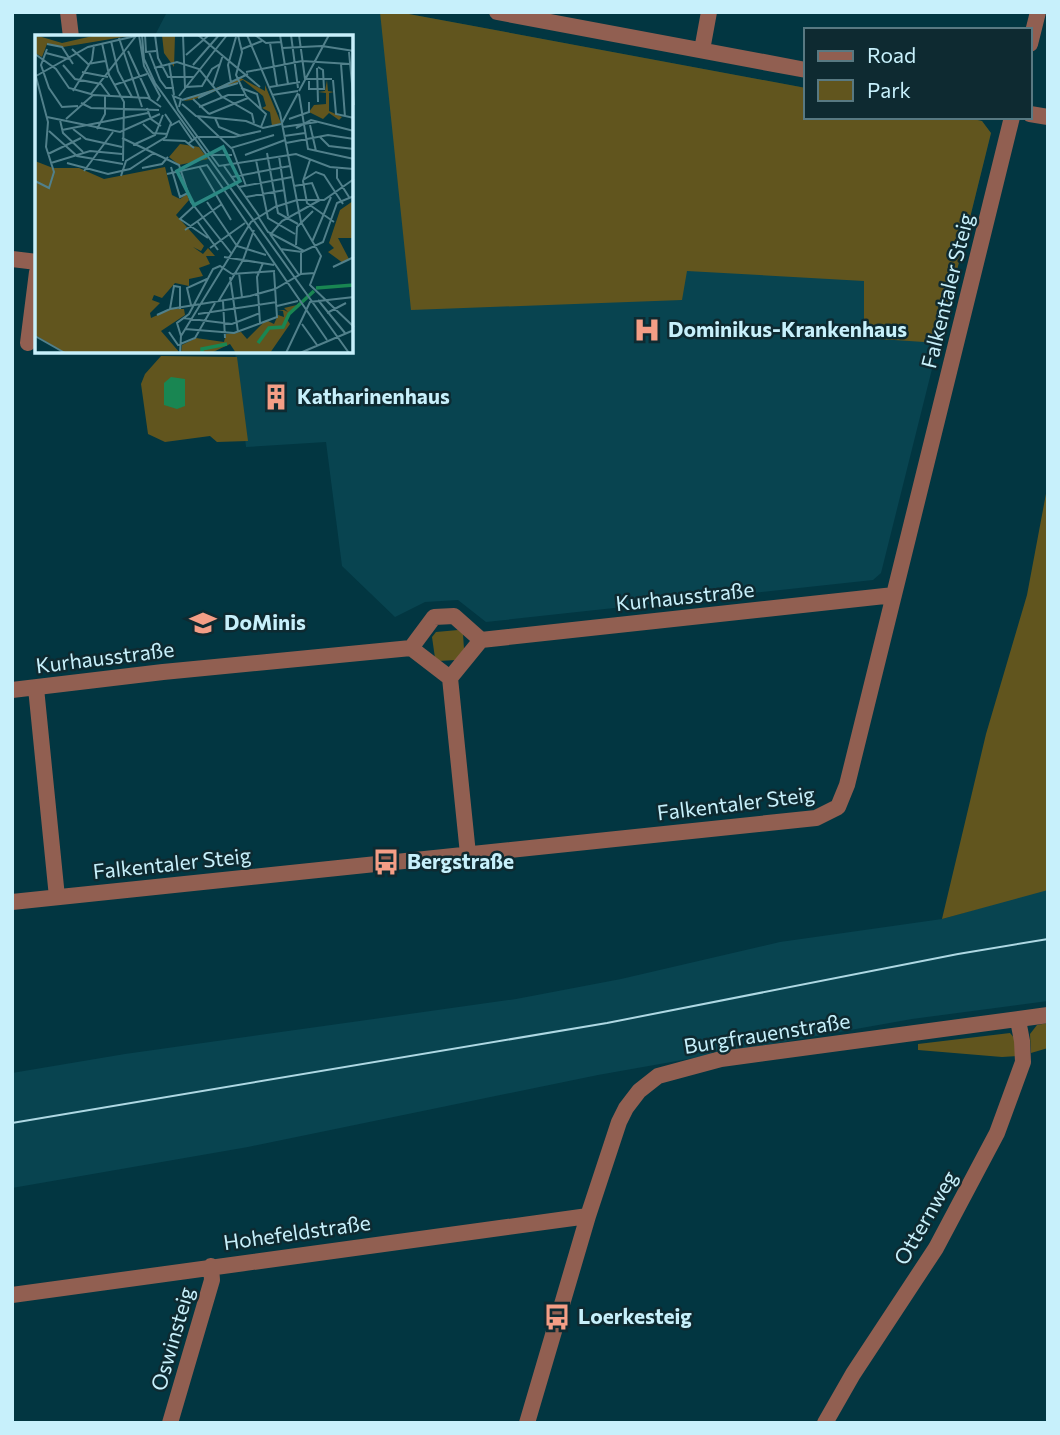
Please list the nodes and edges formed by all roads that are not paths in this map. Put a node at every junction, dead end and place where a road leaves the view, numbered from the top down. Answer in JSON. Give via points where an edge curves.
{"nodes":[{"id":1,"x":68,"y":12,"type":"edge"},
{"id":2,"x":497,"y":12,"type":"edge"},
{"id":3,"x":709,"y":12,"type":"edge"},
{"id":4,"x":1038,"y":12,"type":"edge"},
{"id":5,"x":71,"y":35,"type":"edge"},
{"id":6,"x":1032,"y":36,"type":"edge"},
{"id":7,"x":702,"y":50,"type":"junction"},
{"id":8,"x":804,"y":71,"type":"edge"},
{"id":9,"x":1012,"y":119,"type":"edge"},
{"id":10,"x":12,"y":259,"type":"edge"},
{"id":11,"x":35,"y":262,"type":"edge"},
{"id":12,"x":35,"y":288,"type":"edge"},
{"id":13,"x":28,"y":343,"type":"dead end"},
{"id":14,"x":894,"y":595,"type":"junction"},
{"id":15,"x":481,"y":640,"type":"junction"},
{"id":16,"x":411,"y":648,"type":"junction"},
{"id":17,"x":450,"y":678,"type":"junction"},
{"id":18,"x":36,"y":688,"type":"junction"},
{"id":19,"x":12,"y":690,"type":"edge"},
{"id":20,"x":468,"y":855,"type":"junction"},
{"id":21,"x":57,"y":897,"type":"junction"},
{"id":22,"x":12,"y":902,"type":"edge"},
{"id":23,"x":1048,"y":1016,"type":"edge"},
{"id":24,"x":1018,"y":1020,"type":"junction"},
{"id":25,"x":588,"y":1216,"type":"junction"},
{"id":26,"x":211,"y":1266,"type":"junction"},
{"id":27,"x":12,"y":1295,"type":"edge"},
{"id":28,"x":170,"y":1423,"type":"edge"},
{"id":29,"x":527,"y":1423,"type":"edge"},
{"id":30,"x":825,"y":1423,"type":"edge"}],
"edges":[{"from":1,"to":5,"type":"street"},
{"from":2,"to":7,"type":"street"},
{"from":3,"to":7,"type":"street"},
{"from":4,"to":6,"type":"street"},
{"from":7,"to":8,"type":"street"},
{"from":9,"to":14,"type":"street","name":"Falkentaler Steig"},
{"from":10,"to":11,"type":"street"},
{"from":12,"to":13,"type":"street"},
{"from":14,"to":15,"type":"street","name":"Kurhausstraße"},
{"from":14,"to":20,"type":"street","name":"Falkentaler Steig","via":[[847,785],[838,807],[828,814]]},
{"from":15,"to":16,"type":"street","via":[[454,616],[434,617]]},
{"from":15,"to":17,"type":"street"},
{"from":16,"to":17,"type":"street"},
{"from":16,"to":18,"type":"street","name":"Kurhausstraße"},
{"from":17,"to":20,"type":"street"},
{"from":18,"to":19,"type":"street","name":"Kurhausstraße"},
{"from":18,"to":21,"type":"street"},
{"from":20,"to":21,"type":"street","name":"Falkentaler Steig"},
{"from":21,"to":22,"type":"street","name":"Falkentaler Steig"},
{"from":23,"to":24,"type":"street","name":"Burgfrauenstraße"},
{"from":24,"to":25,"type":"street","name":"Burgfrauenstraße","via":[[721,1059],[658,1076],[633,1098],[619,1122]]},
{"from":24,"to":30,"type":"street","name":"Otternweg","via":[[1024,1062],[997,1133],[936,1248]]},
{"from":25,"to":26,"type":"street","name":"Hohefeldstraße"},
{"from":25,"to":29,"type":"street","name":"Burgfrauenstraße"},
{"from":26,"to":27,"type":"street","name":"Hohefeldstraße"},
{"from":26,"to":28,"type":"street","name":"Oswinsteig","via":[[212,1280]]}]}
